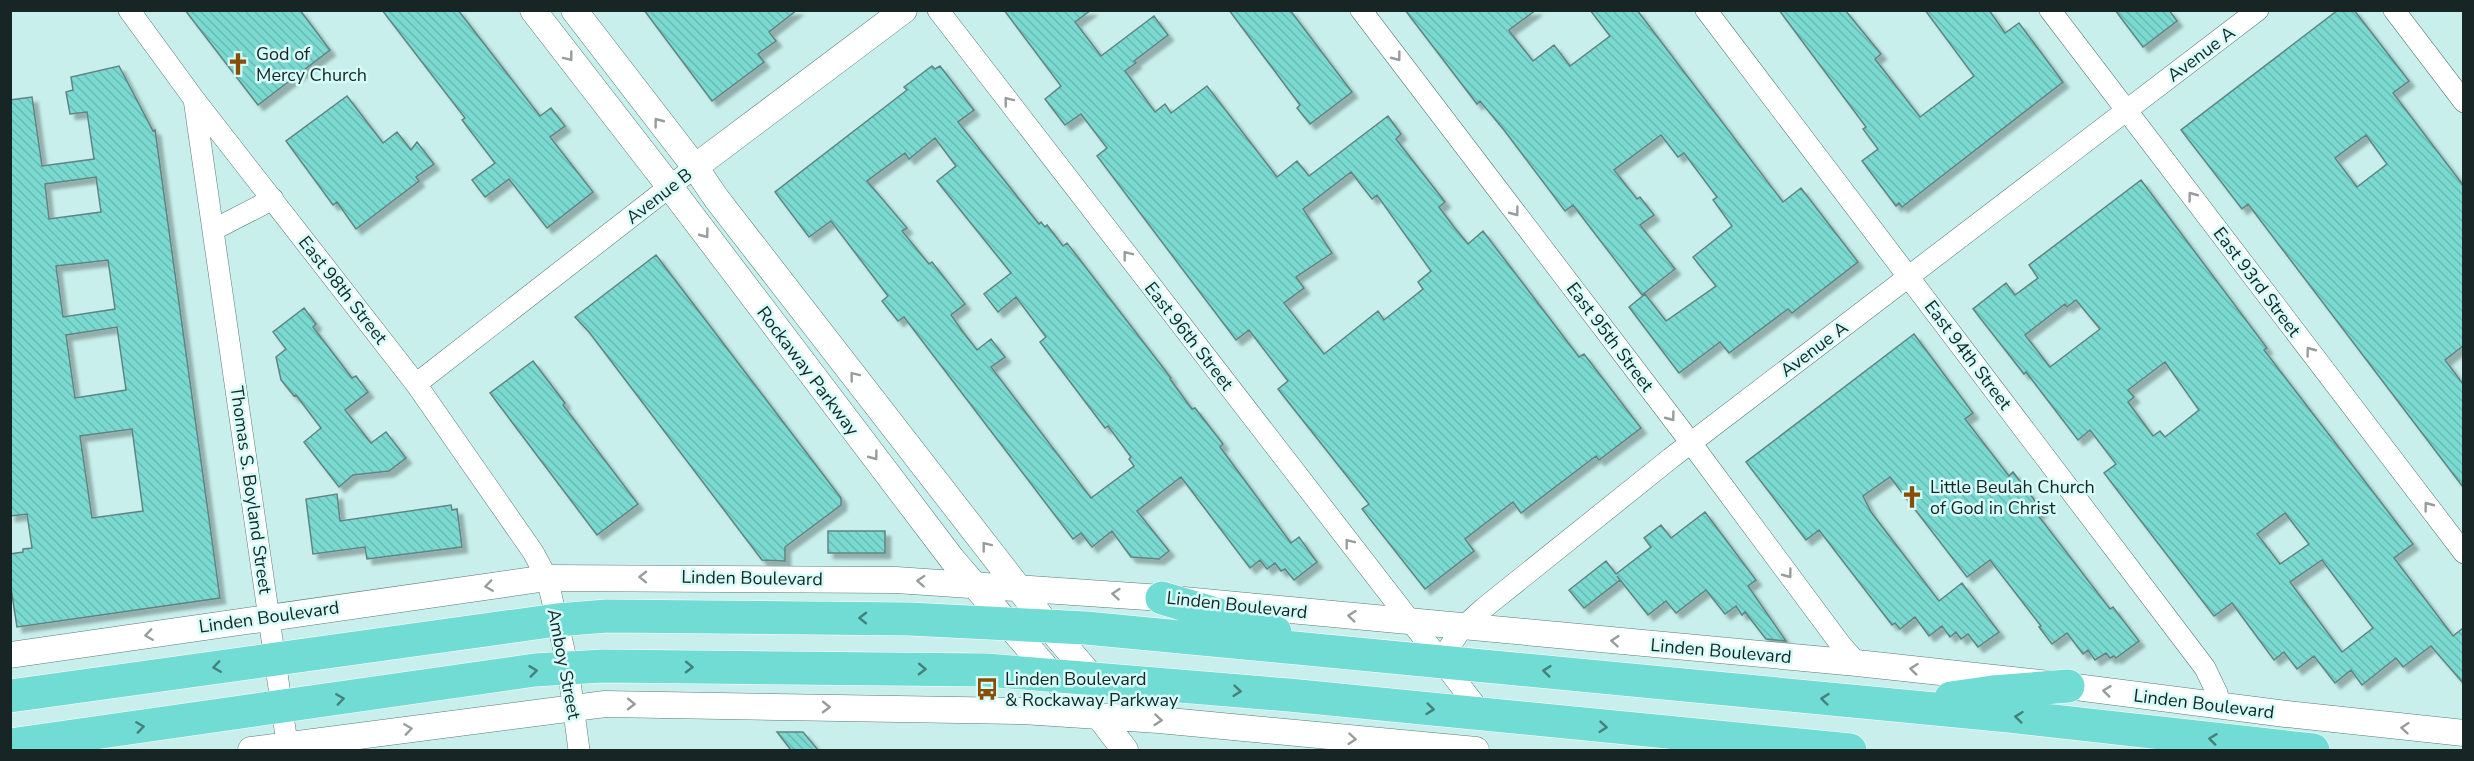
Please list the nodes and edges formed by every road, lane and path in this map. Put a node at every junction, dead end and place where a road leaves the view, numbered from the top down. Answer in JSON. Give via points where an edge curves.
{"nodes":[{"id":1,"x":129,"y":10,"type":"edge"},
{"id":2,"x":533,"y":10,"type":"edge"},
{"id":3,"x":574,"y":10,"type":"edge"},
{"id":4,"x":904,"y":10,"type":"edge"},
{"id":5,"x":938,"y":10,"type":"edge"},
{"id":6,"x":1362,"y":10,"type":"edge"},
{"id":7,"x":1706,"y":10,"type":"edge"},
{"id":8,"x":2050,"y":10,"type":"edge"},
{"id":9,"x":2258,"y":10,"type":"edge"},
{"id":10,"x":2394,"y":10,"type":"edge"},
{"id":11,"x":194,"y":99,"type":"junction"},
{"id":12,"x":2463,"y":102,"type":"edge"},
{"id":13,"x":2127,"y":111,"type":"junction"},
{"id":14,"x":695,"y":167,"type":"junction"},
{"id":15,"x":670,"y":187,"type":"junction"},
{"id":16,"x":273,"y":199,"type":"junction"},
{"id":17,"x":213,"y":230,"type":"junction"},
{"id":18,"x":1909,"y":277,"type":"junction"},
{"id":19,"x":416,"y":384,"type":"junction"},
{"id":20,"x":1691,"y":443,"type":"junction"},
{"id":21,"x":2463,"y":553,"type":"edge"},
{"id":22,"x":547,"y":578,"type":"junction"},
{"id":23,"x":974,"y":585,"type":"junction"},
{"id":24,"x":1018,"y":588,"type":"junction"},
{"id":25,"x":1162,"y":598,"type":"junction"},
{"id":26,"x":269,"y":618,"type":"junction"},
{"id":27,"x":556,"y":620,"type":"junction"},
{"id":28,"x":1410,"y":622,"type":"junction"},
{"id":29,"x":1007,"y":624,"type":"junction"},
{"id":30,"x":1048,"y":626,"type":"junction"},
{"id":31,"x":1462,"y":628,"type":"junction"},
{"id":32,"x":1331,"y":651,"type":"junction"},
{"id":33,"x":10,"y":655,"type":"edge"},
{"id":34,"x":275,"y":659,"type":"junction"},
{"id":35,"x":1440,"y":661,"type":"junction"},
{"id":36,"x":1857,"y":663,"type":"junction"},
{"id":37,"x":567,"y":667,"type":"junction"},
{"id":38,"x":1053,"y":676,"type":"junction"},
{"id":39,"x":1095,"y":681,"type":"junction"},
{"id":40,"x":2068,"y":686,"type":"junction"},
{"id":41,"x":10,"y":696,"type":"edge"},
{"id":42,"x":573,"y":706,"type":"junction"},
{"id":43,"x":1896,"y":706,"type":"junction"},
{"id":44,"x":2220,"y":706,"type":"junction"},
{"id":45,"x":282,"y":707,"type":"junction"},
{"id":46,"x":1483,"y":715,"type":"junction"},
{"id":47,"x":1100,"y":716,"type":"junction"},
{"id":48,"x":2463,"y":733,"type":"edge"},
{"id":49,"x":10,"y":745,"type":"edge"},
{"id":50,"x":288,"y":748,"type":"edge"},
{"id":51,"x":251,"y":750,"type":"edge"},
{"id":52,"x":579,"y":750,"type":"edge"},
{"id":53,"x":1125,"y":750,"type":"edge"},
{"id":54,"x":1476,"y":750,"type":"edge"},
{"id":55,"x":1850,"y":750,"type":"edge"},
{"id":56,"x":2313,"y":750,"type":"edge"}],
"edges":[{"from":1,"to":11,"type":"street","name":"East 98th Street"},
{"from":2,"to":15,"type":"street","name":"Rockaway Parkway","one_way":true},
{"from":14,"to":3,"type":"street","name":"Rockaway Parkway","one_way":true},
{"from":4,"to":14,"type":"street","name":"Avenue B"},
{"from":28,"to":5,"type":"street","name":"East 96th Street","one_way":true},
{"from":6,"to":20,"type":"street","name":"East 95th Street","one_way":true},
{"from":7,"to":18,"type":"street","name":"East 94th Street"},
{"from":8,"to":13,"type":"street","name":"East 93rd Street"},
{"from":9,"to":13,"type":"street","name":"Avenue A"},
{"from":10,"to":12,"type":"street"},
{"from":11,"to":16,"type":"street","name":"East 98th Street"},
{"from":11,"to":17,"type":"street","name":"Thomas S. Boyland Street"},
{"from":13,"to":18,"type":"street","name":"Avenue A"},
{"from":21,"to":13,"type":"street","name":"East 93rd Street","one_way":true},
{"from":14,"to":15,"type":"street","name":"Avenue B"},
{"from":24,"to":14,"type":"street","name":"Rockaway Parkway","one_way":true},
{"from":15,"to":19,"type":"street","name":"Avenue B"},
{"from":15,"to":23,"type":"street","name":"Rockaway Parkway","one_way":true},
{"from":16,"to":17,"type":"street"},
{"from":16,"to":19,"type":"street","name":"East 98th Street"},
{"from":17,"to":26,"type":"street","name":"Thomas S. Boyland Street"},
{"from":18,"to":20,"type":"street","name":"Avenue A"},
{"from":18,"to":44,"type":"street","name":"East 94th Street","via":[[2205,668]]},
{"from":19,"to":22,"type":"street","name":"East 98th Street"},
{"from":20,"to":31,"type":"street","name":"Avenue A"},
{"from":20,"to":36,"type":"street","name":"East 95th Street","one_way":true},
{"from":23,"to":22,"type":"street","name":"Linden Boulevard","one_way":true,"via":[[896,580]]},
{"from":22,"to":26,"type":"street","name":"Linden Boulevard","one_way":true},
{"from":22,"to":27,"type":"street","name":"Amboy Street"},
{"from":23,"to":24,"type":"street","name":"Linden Boulevard"},
{"from":23,"to":29,"type":"street","name":"Rockaway Parkway"},
{"from":25,"to":24,"type":"street","name":"Linden Boulevard","one_way":true},
{"from":24,"to":30,"type":"street","name":"Rockaway Parkway"},
{"from":28,"to":25,"type":"street","name":"Linden Boulevard","one_way":true},
{"from":25,"to":32,"type":"highway"},
{"from":26,"to":33,"type":"street","name":"Linden Boulevard","one_way":true},
{"from":26,"to":34,"type":"street","name":"Thomas S. Boyland Street"},
{"from":29,"to":27,"type":"highway","name":"Linden Boulevard","one_way":true,"via":[[721,617],[607,616]]},
{"from":27,"to":34,"type":"highway","name":"Linden Boulevard"},
{"from":27,"to":37,"type":"street","name":"Amboy Street"},
{"from":28,"to":31,"type":"street","name":"Linden Boulevard"},
{"from":28,"to":35,"type":"street","name":"East 96th Street"},
{"from":29,"to":30,"type":"highway","name":"Linden Boulevard"},
{"from":29,"to":38,"type":"street","name":"Rockaway Parkway"},
{"from":30,"to":32,"type":"highway","name":"Linden Boulevard"},
{"from":30,"to":39,"type":"street","name":"Rockaway Parkway"},
{"from":31,"to":35,"type":"street","name":"Avenue A"},
{"from":36,"to":31,"type":"street","name":"Linden Boulevard","one_way":true},
{"from":32,"to":35,"type":"highway","name":"Linden Boulevard"},
{"from":34,"to":41,"type":"highway","name":"Linden Boulevard","one_way":true},
{"from":34,"to":45,"type":"street","name":"Thomas S. Boyland Street"},
{"from":43,"to":35,"type":"highway","name":"Linden Boulevard","one_way":true},
{"from":35,"to":46,"type":"street"},
{"from":40,"to":36,"type":"street","name":"Linden Boulevard","one_way":true},
{"from":37,"to":38,"type":"highway","one_way":true,"via":[[986,670]]},
{"from":37,"to":42,"type":"street","name":"Amboy Street"},
{"from":45,"to":37,"type":"highway","one_way":true},
{"from":38,"to":39,"type":"highway"},
{"from":38,"to":47,"type":"street","name":"Rockaway Parkway","via":[[1071,697]]},
{"from":39,"to":46,"type":"highway","one_way":true},
{"from":39,"to":47,"type":"street","name":"Rockaway Parkway"},
{"from":40,"to":43,"type":"highway"},
{"from":44,"to":40,"type":"street","name":"Linden Boulevard","one_way":true},
{"from":42,"to":47,"type":"street","one_way":true,"via":[[995,709]]},
{"from":50,"to":42,"type":"street","one_way":true},
{"from":42,"to":52,"type":"street","name":"Amboy Street"},
{"from":56,"to":43,"type":"highway","name":"Linden Boulevard","one_way":true},
{"from":48,"to":44,"type":"street","name":"Linden Boulevard","one_way":true},
{"from":49,"to":45,"type":"highway","one_way":true},
{"from":45,"to":50,"type":"street","name":"Thomas S. Boyland Street"},
{"from":46,"to":55,"type":"highway","one_way":true},
{"from":47,"to":53,"type":"street","name":"Rockaway Parkway"},
{"from":47,"to":54,"type":"street","one_way":true},
{"from":50,"to":51,"type":"street"}]}
